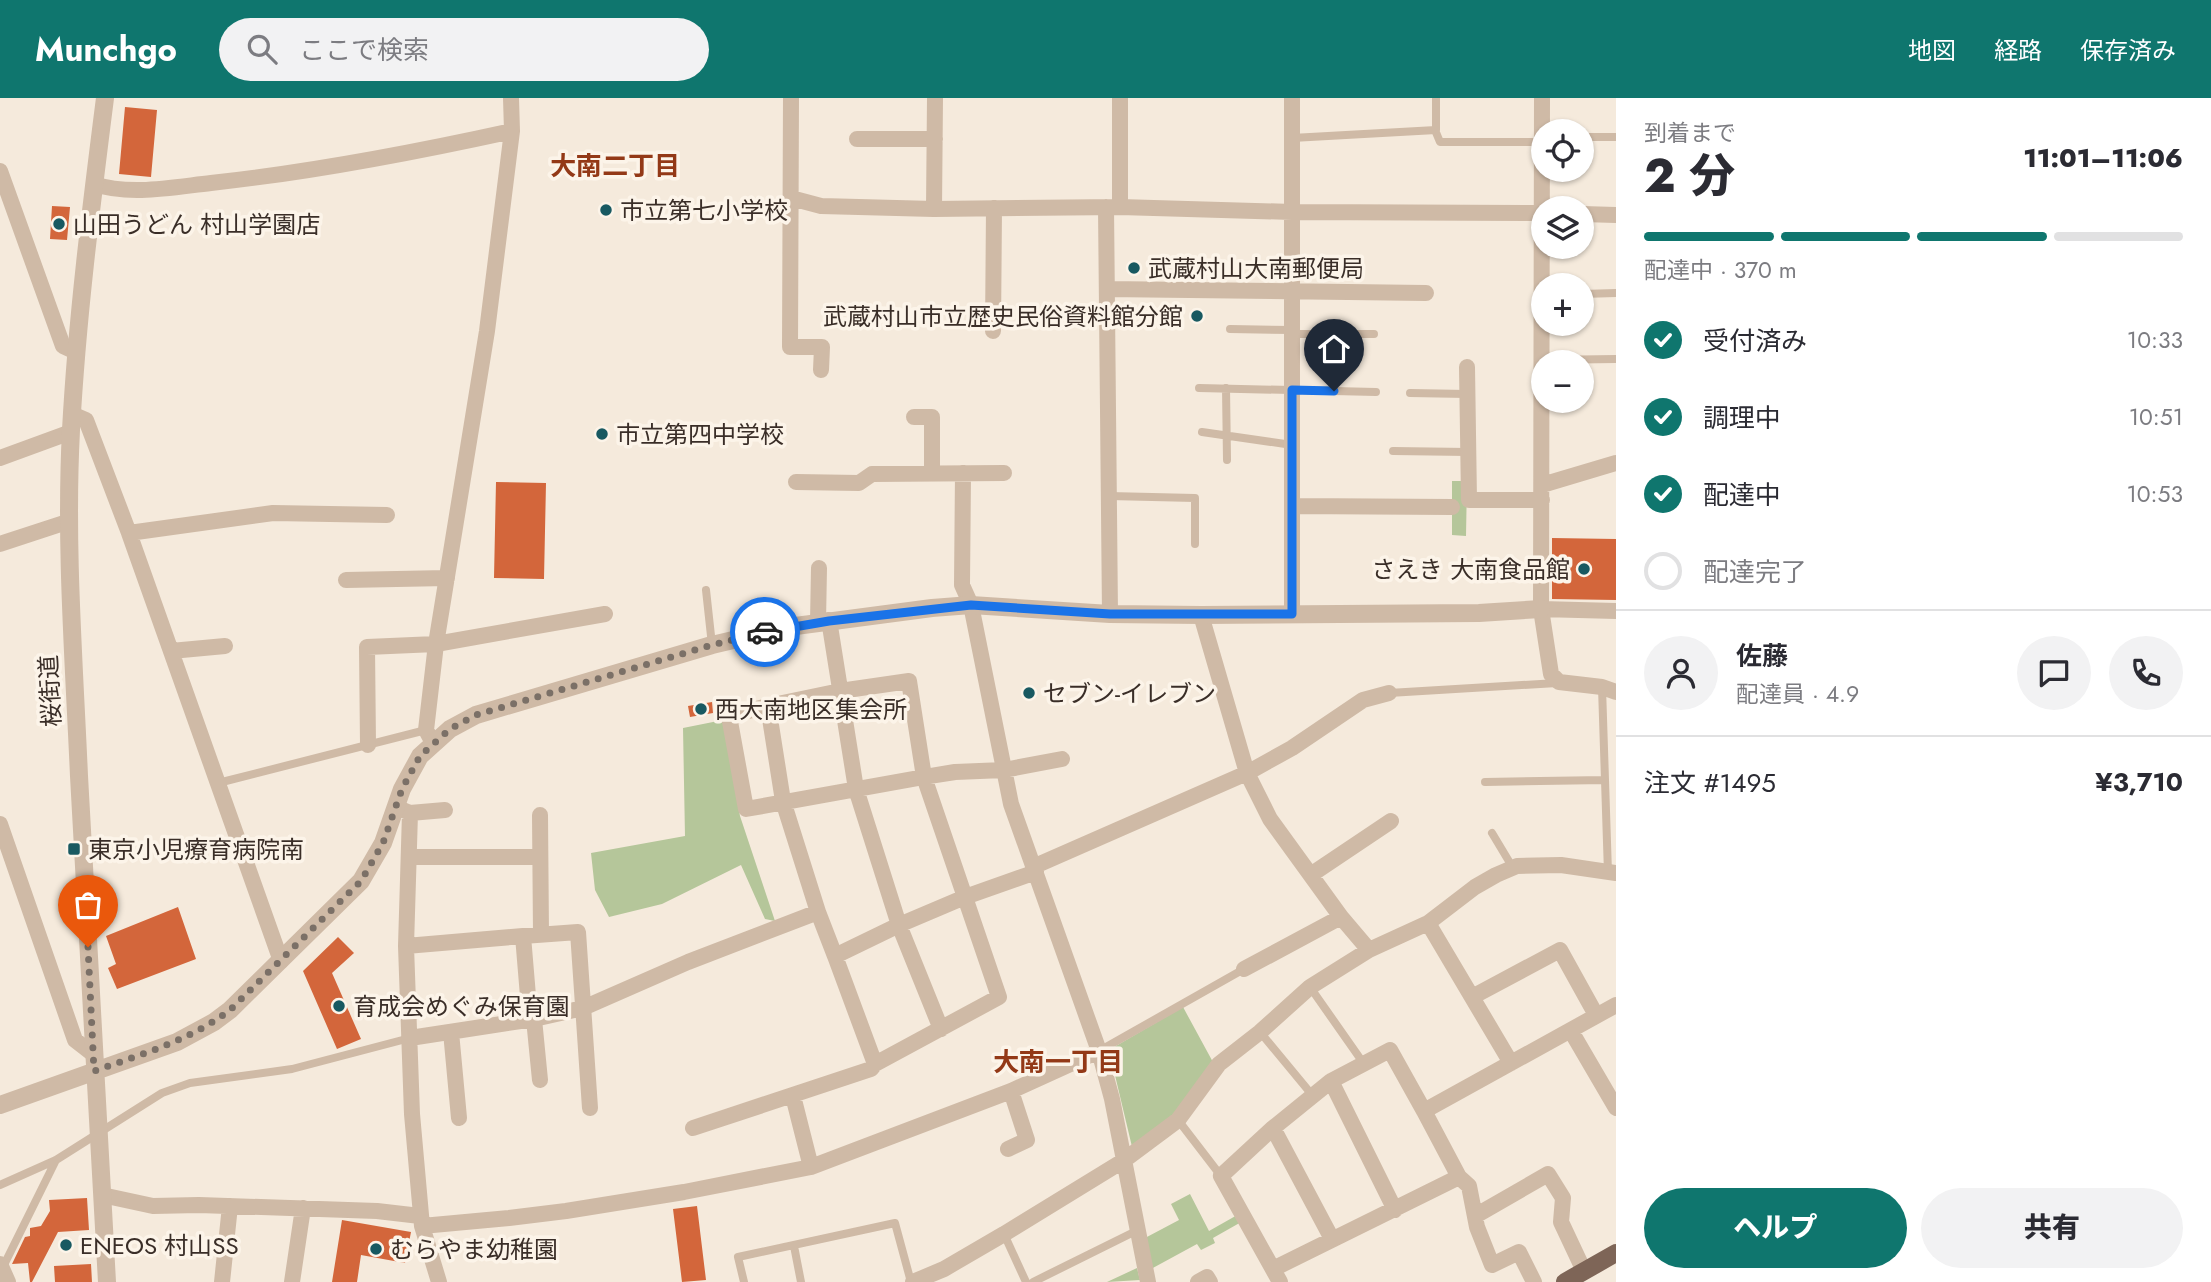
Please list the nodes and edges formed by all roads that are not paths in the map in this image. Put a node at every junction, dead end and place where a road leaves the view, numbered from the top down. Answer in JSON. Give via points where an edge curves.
{"nodes":[{"id":1,"x":106,"y":98,"type":"edge"},
{"id":2,"x":512,"y":98,"type":"edge"},
{"id":3,"x":791,"y":98,"type":"edge"},
{"id":4,"x":935,"y":98,"type":"edge"},
{"id":5,"x":1121,"y":98,"type":"edge"},
{"id":6,"x":1292,"y":98,"type":"edge"},
{"id":7,"x":1436,"y":98,"type":"edge"},
{"id":8,"x":1542,"y":98,"type":"edge"},
{"id":9,"x":1542,"y":119,"type":"edge"},
{"id":10,"x":1435,"y":130,"type":"junction"},
{"id":11,"x":512,"y":131,"type":"junction"},
{"id":12,"x":1594,"y":137,"type":"edge"},
{"id":13,"x":1616,"y":137,"type":"edge"},
{"id":14,"x":1292,"y":138,"type":"junction"},
{"id":15,"x":1531,"y":138,"type":"edge"},
{"id":16,"x":857,"y":139,"type":"dead end"},
{"id":17,"x":934,"y":139,"type":"junction"},
{"id":18,"x":0,"y":171,"type":"edge"},
{"id":19,"x":94,"y":184,"type":"junction"},
{"id":20,"x":791,"y":198,"type":"junction"},
{"id":21,"x":6,"y":205,"type":"edge"},
{"id":22,"x":1113,"y":207,"type":"junction"},
{"id":23,"x":994,"y":208,"type":"junction"},
{"id":24,"x":934,"y":209,"type":"junction"},
{"id":25,"x":1292,"y":212,"type":"junction"},
{"id":26,"x":1531,"y":214,"type":"edge"},
{"id":27,"x":1594,"y":214,"type":"edge"},
{"id":28,"x":1616,"y":215,"type":"edge"},
{"id":29,"x":1107,"y":289,"type":"junction"},
{"id":30,"x":1292,"y":292,"type":"junction"},
{"id":31,"x":1426,"y":293,"type":"dead end"},
{"id":32,"x":1616,"y":293,"type":"edge"},
{"id":33,"x":1594,"y":294,"type":"edge"},
{"id":34,"x":1230,"y":329,"type":"dead end"},
{"id":35,"x":993,"y":331,"type":"dead end"},
{"id":36,"x":1292,"y":332,"type":"junction"},
{"id":37,"x":1374,"y":334,"type":"dead end"},
{"id":38,"x":76,"y":352,"type":"junction"},
{"id":39,"x":1594,"y":359,"type":"edge"},
{"id":40,"x":1616,"y":359,"type":"edge"},
{"id":41,"x":1467,"y":367,"type":"dead end"},
{"id":42,"x":821,"y":370,"type":"dead end"},
{"id":43,"x":1199,"y":388,"type":"dead end"},
{"id":44,"x":1226,"y":388,"type":"junction"},
{"id":45,"x":1292,"y":390,"type":"junction"},
{"id":46,"x":1377,"y":392,"type":"dead end"},
{"id":47,"x":1410,"y":393,"type":"dead end"},
{"id":48,"x":1467,"y":394,"type":"junction"},
{"id":49,"x":1542,"y":413,"type":"edge"},
{"id":50,"x":914,"y":417,"type":"dead end"},
{"id":51,"x":72,"y":423,"type":"junction"},
{"id":52,"x":1202,"y":432,"type":"dead end"},
{"id":53,"x":1226,"y":436,"type":"junction"},
{"id":54,"x":1292,"y":445,"type":"junction"},
{"id":55,"x":1393,"y":451,"type":"dead end"},
{"id":56,"x":1468,"y":452,"type":"junction"},
{"id":57,"x":0,"y":458,"type":"edge"},
{"id":58,"x":1227,"y":460,"type":"dead end"},
{"id":59,"x":1616,"y":463,"type":"edge"},
{"id":60,"x":932,"y":473,"type":"junction"},
{"id":61,"x":963,"y":473,"type":"junction"},
{"id":62,"x":1004,"y":473,"type":"dead end"},
{"id":63,"x":796,"y":482,"type":"dead end"},
{"id":64,"x":1542,"y":492,"type":"junction"},
{"id":65,"x":1109,"y":496,"type":"junction"},
{"id":66,"x":1292,"y":506,"type":"junction"},
{"id":67,"x":1452,"y":507,"type":"dead end"},
{"id":68,"x":387,"y":515,"type":"dead end"},
{"id":69,"x":70,"y":521,"type":"junction"},
{"id":70,"x":129,"y":533,"type":"junction"},
{"id":71,"x":0,"y":544,"type":"edge"},
{"id":72,"x":1195,"y":544,"type":"dead end"},
{"id":73,"x":820,"y":568,"type":"dead end"},
{"id":74,"x":447,"y":578,"type":"junction"},
{"id":75,"x":346,"y":580,"type":"dead end"},
{"id":76,"x":706,"y":590,"type":"dead end"},
{"id":77,"x":971,"y":605,"type":"junction"},
{"id":78,"x":1541,"y":609,"type":"junction"},
{"id":79,"x":1616,"y":611,"type":"edge"},
{"id":80,"x":605,"y":614,"type":"dead end"},
{"id":81,"x":1110,"y":614,"type":"junction"},
{"id":82,"x":1292,"y":614,"type":"junction"},
{"id":83,"x":1201,"y":615,"type":"junction"},
{"id":84,"x":823,"y":621,"type":"junction"},
{"id":85,"x":436,"y":644,"type":"junction"},
{"id":86,"x":712,"y":645,"type":"junction"},
{"id":87,"x":225,"y":646,"type":"dead end"},
{"id":88,"x":171,"y":651,"type":"junction"},
{"id":89,"x":1559,"y":682,"type":"junction"},
{"id":90,"x":1609,"y":689,"type":"edge"},
{"id":91,"x":841,"y":691,"type":"junction"},
{"id":92,"x":1389,"y":693,"type":"joint"},
{"id":93,"x":768,"y":706,"type":"junction"},
{"id":94,"x":429,"y":737,"type":"junction"},
{"id":95,"x":368,"y":745,"type":"junction"},
{"id":96,"x":1062,"y":759,"type":"dead end"},
{"id":97,"x":1004,"y":770,"type":"junction"},
{"id":98,"x":1247,"y":774,"type":"junction"},
{"id":99,"x":924,"y":777,"type":"junction"},
{"id":100,"x":1605,"y":780,"type":"junction"},
{"id":101,"x":1485,"y":782,"type":"dead end"},
{"id":102,"x":218,"y":783,"type":"junction"},
{"id":103,"x":856,"y":789,"type":"junction"},
{"id":104,"x":783,"y":801,"type":"junction"},
{"id":105,"x":403,"y":810,"type":"junction"},
{"id":106,"x":445,"y":810,"type":"dead end"},
{"id":107,"x":540,"y":815,"type":"dead end"},
{"id":108,"x":1391,"y":821,"type":"dead end"},
{"id":109,"x":1,"y":829,"type":"edge"},
{"id":110,"x":1492,"y":832,"type":"dead end"},
{"id":111,"x":409,"y":857,"type":"junction"},
{"id":112,"x":540,"y":858,"type":"junction"},
{"id":113,"x":1513,"y":867,"type":"junction"},
{"id":114,"x":1036,"y":869,"type":"junction"},
{"id":115,"x":1612,"y":873,"type":"edge"},
{"id":116,"x":1312,"y":874,"type":"junction"},
{"id":117,"x":965,"y":897,"type":"junction"},
{"id":118,"x":818,"y":912,"type":"junction"},
{"id":119,"x":1341,"y":918,"type":"junction"},
{"id":120,"x":1428,"y":923,"type":"junction"},
{"id":121,"x":899,"y":925,"type":"junction"},
{"id":122,"x":541,"y":935,"type":"junction"},
{"id":123,"x":523,"y":936,"type":"junction"},
{"id":124,"x":406,"y":946,"type":"junction"},
{"id":125,"x":1369,"y":950,"type":"junction"},
{"id":126,"x":835,"y":956,"type":"junction"},
{"id":127,"x":281,"y":961,"type":"junction"},
{"id":128,"x":1244,"y":969,"type":"joint"},
{"id":129,"x":1310,"y":988,"type":"junction"},
{"id":130,"x":1472,"y":997,"type":"junction"},
{"id":131,"x":1616,"y":1005,"type":"edge"},
{"id":132,"x":583,"y":1008,"type":"junction"},
{"id":133,"x":1596,"y":1015,"type":"junction"},
{"id":134,"x":532,"y":1020,"type":"junction"},
{"id":135,"x":942,"y":1029,"type":"junction"},
{"id":136,"x":451,"y":1031,"type":"junction"},
{"id":137,"x":1571,"y":1031,"type":"junction"},
{"id":138,"x":1260,"y":1032,"type":"junction"},
{"id":139,"x":410,"y":1038,"type":"junction"},
{"id":140,"x":1099,"y":1051,"type":"junction"},
{"id":141,"x":93,"y":1062,"type":"junction"},
{"id":142,"x":1511,"y":1062,"type":"junction"},
{"id":143,"x":875,"y":1064,"type":"junction"},
{"id":144,"x":1364,"y":1064,"type":"junction"},
{"id":145,"x":540,"y":1080,"type":"dead end"},
{"id":146,"x":1331,"y":1081,"type":"junction"},
{"id":147,"x":1011,"y":1091,"type":"junction"},
{"id":148,"x":793,"y":1096,"type":"junction"},
{"id":149,"x":1313,"y":1096,"type":"junction"},
{"id":150,"x":0,"y":1105,"type":"edge"},
{"id":151,"x":590,"y":1108,"type":"dead end"},
{"id":152,"x":1616,"y":1108,"type":"edge"},
{"id":153,"x":1424,"y":1111,"type":"junction"},
{"id":154,"x":459,"y":1118,"type":"dead end"},
{"id":155,"x":1178,"y":1120,"type":"junction"},
{"id":156,"x":693,"y":1128,"type":"dead end"},
{"id":157,"x":1273,"y":1128,"type":"junction"},
{"id":158,"x":98,"y":1132,"type":"junction"},
{"id":159,"x":1008,"y":1149,"type":"dead end"},
{"id":160,"x":56,"y":1160,"type":"junction"},
{"id":161,"x":1123,"y":1161,"type":"junction"},
{"id":162,"x":811,"y":1167,"type":"junction"},
{"id":163,"x":1222,"y":1176,"type":"junction"},
{"id":164,"x":1459,"y":1177,"type":"junction"},
{"id":165,"x":0,"y":1185,"type":"edge"},
{"id":166,"x":102,"y":1195,"type":"junction"},
{"id":167,"x":230,"y":1206,"type":"junction"},
{"id":168,"x":303,"y":1208,"type":"junction"},
{"id":169,"x":1395,"y":1210,"type":"junction"},
{"id":170,"x":1475,"y":1216,"type":"junction"},
{"id":171,"x":421,"y":1221,"type":"junction"},
{"id":172,"x":1138,"y":1230,"type":"junction"},
{"id":173,"x":1004,"y":1234,"type":"junction"},
{"id":174,"x":1332,"y":1239,"type":"junction"},
{"id":175,"x":794,"y":1246,"type":"junction"},
{"id":176,"x":1616,"y":1253,"type":"edge"},
{"id":177,"x":3,"y":1271,"type":"edge"},
{"id":178,"x":1584,"y":1271,"type":"junction"},
{"id":179,"x":1276,"y":1275,"type":"edge"},
{"id":180,"x":107,"y":1282,"type":"edge"},
{"id":181,"x":222,"y":1282,"type":"edge"},
{"id":182,"x":292,"y":1282,"type":"edge"},
{"id":183,"x":439,"y":1282,"type":"edge"},
{"id":184,"x":744,"y":1282,"type":"edge"},
{"id":185,"x":801,"y":1282,"type":"edge"},
{"id":186,"x":912,"y":1282,"type":"edge"},
{"id":187,"x":1026,"y":1282,"type":"edge"},
{"id":188,"x":1033,"y":1282,"type":"edge"},
{"id":189,"x":1149,"y":1282,"type":"edge"},
{"id":190,"x":1198,"y":1282,"type":"edge"},
{"id":191,"x":1210,"y":1282,"type":"edge"},
{"id":192,"x":1534,"y":1282,"type":"edge"},
{"id":193,"x":1565,"y":1282,"type":"edge"}],
"edges":[{"from":1,"to":19,"type":"street","name":"桜街道"},
{"from":2,"to":11,"type":"street"},
{"from":3,"to":20,"type":"street"},
{"from":4,"to":17,"type":"street"},
{"from":5,"to":22,"type":"street"},
{"from":6,"to":14,"type":"street"},
{"from":7,"to":10,"type":"lane"},
{"from":8,"to":9,"type":"street"},
{"from":10,"to":14,"type":"lane"},
{"from":10,"to":15,"type":"lane","via":[[1440,142]]},
{"from":11,"to":19,"type":"street","via":[[411,154],[259,178],[111,190]]},
{"from":11,"to":74,"type":"street","via":[[487,331]]},
{"from":12,"to":13,"type":"lane"},
{"from":14,"to":25,"type":"street"},
{"from":16,"to":17,"type":"street"},
{"from":17,"to":24,"type":"street"},
{"from":18,"to":21,"type":"street"},
{"from":19,"to":38,"type":"street","name":"桜街道"},
{"from":20,"to":24,"type":"street","via":[[821,206]]},
{"from":20,"to":42,"type":"street","via":[[790,347],[822,347]]},
{"from":21,"to":38,"type":"street","via":[[63,346]]},
{"from":22,"to":23,"type":"street"},
{"from":22,"to":25,"type":"street"},
{"from":22,"to":29,"type":"street"},
{"from":23,"to":24,"type":"street"},
{"from":23,"to":35,"type":"street"},
{"from":25,"to":26,"type":"street"},
{"from":25,"to":30,"type":"street"},
{"from":27,"to":28,"type":"street"},
{"from":29,"to":30,"type":"street"},
{"from":29,"to":65,"type":"street"},
{"from":30,"to":31,"type":"street"},
{"from":30,"to":36,"type":"street"},
{"from":32,"to":33,"type":"lane"},
{"from":34,"to":36,"type":"lane"},
{"from":36,"to":37,"type":"lane"},
{"from":36,"to":45,"type":"street"},
{"from":38,"to":51,"type":"street","name":"桜街道"},
{"from":39,"to":40,"type":"lane"},
{"from":41,"to":48,"type":"street"},
{"from":43,"to":44,"type":"lane"},
{"from":44,"to":45,"type":"lane"},
{"from":44,"to":53,"type":"lane"},
{"from":45,"to":46,"type":"lane"},
{"from":45,"to":54,"type":"street"},
{"from":47,"to":48,"type":"lane"},
{"from":48,"to":56,"type":"street"},
{"from":49,"to":64,"type":"street"},
{"from":50,"to":60,"type":"street","via":[[932,417]]},
{"from":51,"to":57,"type":"street"},
{"from":51,"to":69,"type":"street","name":"桜街道"},
{"from":51,"to":70,"type":"street","via":[[86,420]]},
{"from":52,"to":53,"type":"lane"},
{"from":53,"to":54,"type":"lane"},
{"from":53,"to":58,"type":"lane"},
{"from":54,"to":66,"type":"street"},
{"from":55,"to":56,"type":"lane"},
{"from":56,"to":64,"type":"street","via":[[1469,500]]},
{"from":59,"to":64,"type":"street"},
{"from":60,"to":61,"type":"street"},
{"from":60,"to":63,"type":"street","via":[[872,474],[859,483]]},
{"from":61,"to":62,"type":"street"},
{"from":61,"to":77,"type":"street","via":[[962,586]]},
{"from":64,"to":78,"type":"street"},
{"from":65,"to":72,"type":"lane","via":[[1195,498]]},
{"from":65,"to":81,"type":"street"},
{"from":66,"to":67,"type":"street"},
{"from":66,"to":82,"type":"street"},
{"from":68,"to":70,"type":"street","via":[[274,513]]},
{"from":69,"to":71,"type":"street"},
{"from":69,"to":141,"type":"street","name":"桜街道"},
{"from":70,"to":88,"type":"street"},
{"from":73,"to":84,"type":"street"},
{"from":74,"to":75,"type":"street"},
{"from":74,"to":85,"type":"street"},
{"from":76,"to":86,"type":"lane"},
{"from":77,"to":81,"type":"street"},
{"from":77,"to":84,"type":"street"},
{"from":77,"to":97,"type":"street"},
{"from":78,"to":79,"type":"street"},
{"from":78,"to":82,"type":"street"},
{"from":78,"to":89,"type":"street","via":[[1552,674]]},
{"from":80,"to":85,"type":"street"},
{"from":81,"to":83,"type":"street"},
{"from":82,"to":83,"type":"street"},
{"from":83,"to":98,"type":"street"},
{"from":84,"to":86,"type":"street"},
{"from":84,"to":91,"type":"street"},
{"from":85,"to":94,"type":"street"},
{"from":85,"to":95,"type":"street","via":[[367,647]]},
{"from":86,"to":94,"type":"street","via":[[476,715]]},
{"from":87,"to":88,"type":"street"},
{"from":88,"to":102,"type":"street"},
{"from":89,"to":90,"type":"street"},
{"from":89,"to":92,"type":"lane"},
{"from":90,"to":100,"type":"lane"},
{"from":91,"to":93,"type":"street"},
{"from":91,"to":99,"type":"street","via":[[909,681]]},
{"from":91,"to":103,"type":"street"},
{"from":92,"to":98,"type":"street","via":[[1363,700]]},
{"from":93,"to":104,"type":"street"},
{"from":93,"to":104,"type":"street","via":[[729,716],[746,809]]},
{"from":94,"to":95,"type":"lane"},
{"from":94,"to":105,"type":"street","via":[[410,772]]},
{"from":95,"to":102,"type":"lane"},
{"from":96,"to":97,"type":"street"},
{"from":97,"to":99,"type":"street"},
{"from":97,"to":114,"type":"street","via":[[1011,804]]},
{"from":98,"to":114,"type":"street"},
{"from":98,"to":116,"type":"street","via":[[1270,819]]},
{"from":99,"to":103,"type":"street"},
{"from":99,"to":117,"type":"street"},
{"from":100,"to":101,"type":"lane"},
{"from":100,"to":115,"type":"lane"},
{"from":102,"to":127,"type":"street"},
{"from":103,"to":104,"type":"street"},
{"from":103,"to":121,"type":"street"},
{"from":104,"to":118,"type":"street"},
{"from":105,"to":106,"type":"street"},
{"from":105,"to":111,"type":"street"},
{"from":105,"to":127,"type":"street","via":[[361,881]]},
{"from":107,"to":112,"type":"street"},
{"from":108,"to":116,"type":"street"},
{"from":109,"to":141,"type":"street","via":[[75,1040]]},
{"from":110,"to":113,"type":"lane"},
{"from":111,"to":112,"type":"street"},
{"from":111,"to":124,"type":"street"},
{"from":112,"to":122,"type":"street"},
{"from":113,"to":115,"type":"street","via":[[1560,865]]},
{"from":113,"to":120,"type":"street","via":[[1475,887]]},
{"from":114,"to":117,"type":"street"},
{"from":114,"to":140,"type":"street"},
{"from":116,"to":119,"type":"street"},
{"from":117,"to":121,"type":"street"},
{"from":117,"to":135,"type":"street","via":[[999,997]]},
{"from":118,"to":126,"type":"street"},
{"from":118,"to":132,"type":"street"},
{"from":119,"to":125,"type":"street"},
{"from":119,"to":128,"type":"street"},
{"from":120,"to":125,"type":"street"},
{"from":120,"to":130,"type":"street"},
{"from":121,"to":126,"type":"street"},
{"from":121,"to":135,"type":"street"},
{"from":122,"to":123,"type":"street"},
{"from":122,"to":132,"type":"street","via":[[578,932]]},
{"from":123,"to":124,"type":"street"},
{"from":123,"to":134,"type":"street"},
{"from":124,"to":139,"type":"street"},
{"from":125,"to":129,"type":"street"},
{"from":126,"to":143,"type":"street"},
{"from":127,"to":141,"type":"street","via":[[230,1010],[205,1027],[177,1042]]},
{"from":128,"to":140,"type":"lane"},
{"from":129,"to":138,"type":"street"},
{"from":129,"to":144,"type":"lane"},
{"from":130,"to":133,"type":"street","via":[[1560,950]]},
{"from":130,"to":142,"type":"street"},
{"from":131,"to":133,"type":"street"},
{"from":132,"to":134,"type":"street"},
{"from":132,"to":151,"type":"street"},
{"from":133,"to":137,"type":"street"},
{"from":134,"to":136,"type":"street"},
{"from":134,"to":145,"type":"street"},
{"from":135,"to":143,"type":"street"},
{"from":136,"to":139,"type":"street"},
{"from":136,"to":154,"type":"street"},
{"from":137,"to":142,"type":"street"},
{"from":137,"to":152,"type":"street"},
{"from":138,"to":149,"type":"lane"},
{"from":138,"to":155,"type":"street","via":[[1219,1065]]},
{"from":139,"to":158,"type":"lane","via":[[292,1069],[190,1083],[162,1093]]},
{"from":139,"to":171,"type":"street"},
{"from":140,"to":147,"type":"street"},
{"from":140,"to":161,"type":"street"},
{"from":141,"to":150,"type":"street"},
{"from":141,"to":158,"type":"street","name":"桜街道"},
{"from":142,"to":153,"type":"street"},
{"from":143,"to":148,"type":"street","via":[[872,1069]]},
{"from":144,"to":146,"type":"street"},
{"from":144,"to":153,"type":"street","via":[[1390,1049]]},
{"from":146,"to":149,"type":"street"},
{"from":146,"to":169,"type":"street"},
{"from":147,"to":159,"type":"street","via":[[1027,1140]]},
{"from":147,"to":162,"type":"street"},
{"from":148,"to":156,"type":"street"},
{"from":148,"to":162,"type":"street"},
{"from":149,"to":157,"type":"street"},
{"from":153,"to":164,"type":"street"},
{"from":155,"to":161,"type":"street"},
{"from":155,"to":163,"type":"lane"},
{"from":157,"to":163,"type":"street"},
{"from":157,"to":174,"type":"street"},
{"from":158,"to":160,"type":"lane"},
{"from":158,"to":166,"type":"street","name":"桜街道"},
{"from":160,"to":165,"type":"lane"},
{"from":160,"to":177,"type":"lane"},
{"from":161,"to":172,"type":"street"},
{"from":161,"to":173,"type":"street"},
{"from":162,"to":171,"type":"street","via":[[509,1219]]},
{"from":163,"to":179,"type":"street"},
{"from":164,"to":169,"type":"street"},
{"from":164,"to":170,"type":"street","via":[[1469,1186]]},
{"from":166,"to":167,"type":"street","via":[[153,1206]]},
{"from":166,"to":180,"type":"street","name":"桜街道"},
{"from":167,"to":168,"type":"street"},
{"from":167,"to":181,"type":"street"},
{"from":168,"to":171,"type":"street","via":[[377,1211]]},
{"from":168,"to":182,"type":"street"},
{"from":169,"to":174,"type":"street"},
{"from":170,"to":178,"type":"street","via":[[1548,1174],[1563,1198],[1561,1222]]},
{"from":170,"to":192,"type":"street","via":[[1492,1265],[1519,1252]]},
{"from":171,"to":183,"type":"street"},
{"from":172,"to":188,"type":"lane"},
{"from":172,"to":189,"type":"street"},
{"from":173,"to":186,"type":"street","via":[[946,1272]]},
{"from":173,"to":187,"type":"lane"},
{"from":174,"to":179,"type":"street"},
{"from":175,"to":184,"type":"lane","via":[[738,1256]]},
{"from":175,"to":185,"type":"lane"},
{"from":175,"to":186,"type":"lane","via":[[895,1223]]},
{"from":176,"to":178,"type":"main road"},
{"from":178,"to":193,"type":"main road"},
{"from":190,"to":191,"type":"street","via":[[1207,1277]]}]}
